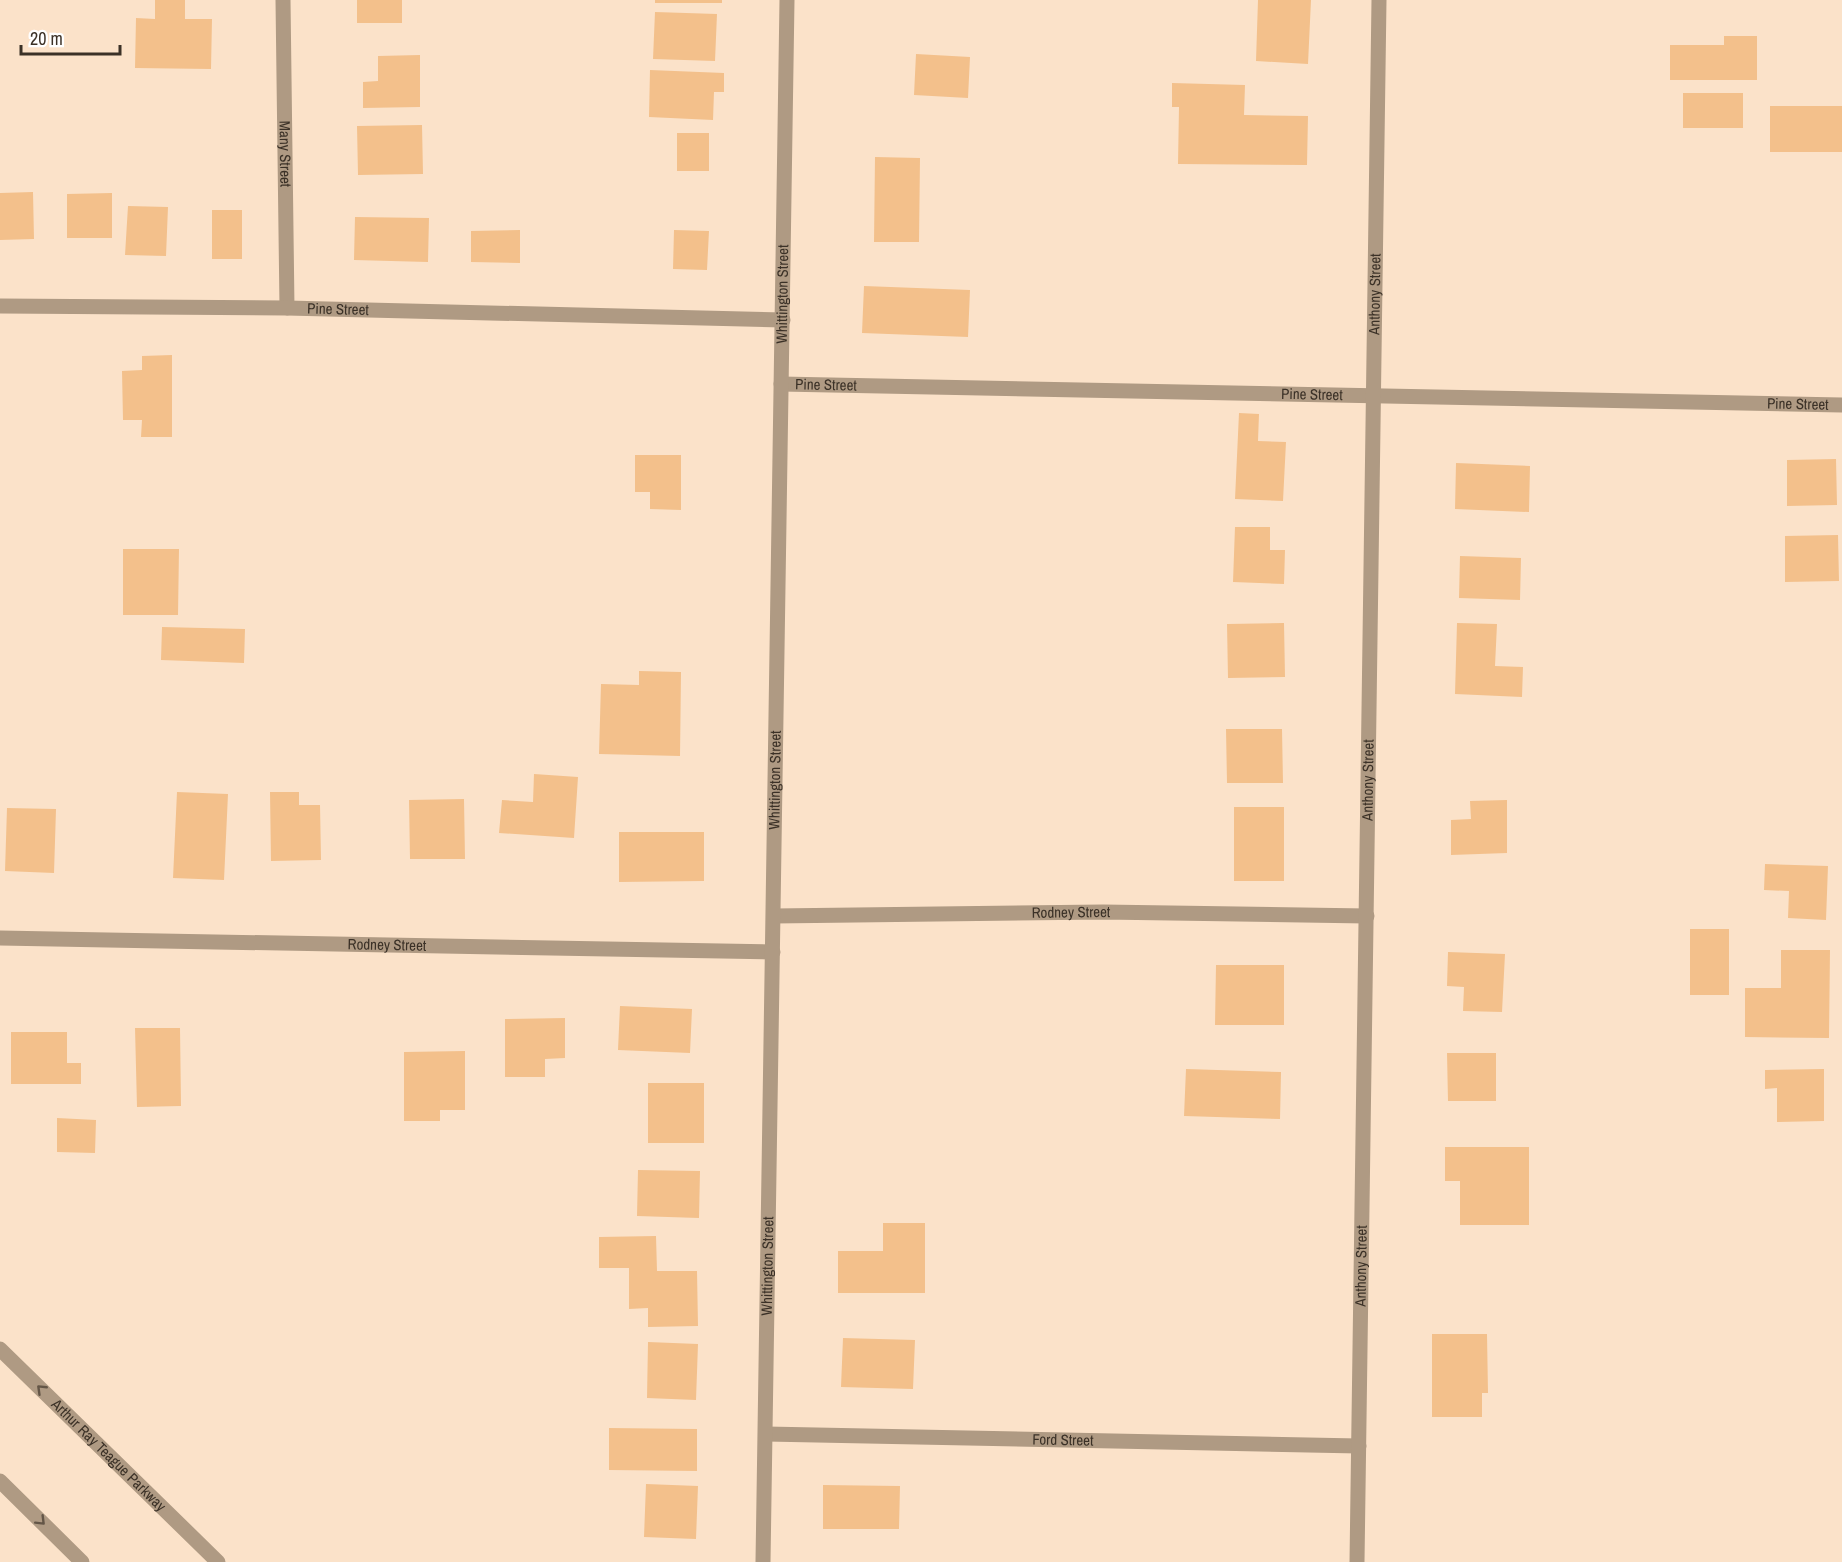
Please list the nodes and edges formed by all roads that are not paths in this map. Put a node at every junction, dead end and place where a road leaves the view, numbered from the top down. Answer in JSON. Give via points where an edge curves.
{"nodes":[{"id":1,"x":284,"y":0,"type":"edge"},
{"id":2,"x":787,"y":0,"type":"edge"},
{"id":3,"x":1379,"y":0,"type":"edge"},
{"id":4,"x":0,"y":306,"type":"edge"},
{"id":5,"x":287,"y":308,"type":"junction"},
{"id":6,"x":783,"y":320,"type":"junction"},
{"id":7,"x":781,"y":384,"type":"junction"},
{"id":8,"x":1372,"y":394,"type":"junction"},
{"id":9,"x":1842,"y":405,"type":"edge"},
{"id":10,"x":774,"y":916,"type":"junction"},
{"id":11,"x":1367,"y":916,"type":"junction"},
{"id":12,"x":0,"y":938,"type":"edge"},
{"id":13,"x":773,"y":952,"type":"junction"},
{"id":14,"x":0,"y":1349,"type":"edge"},
{"id":15,"x":766,"y":1434,"type":"junction"},
{"id":16,"x":1359,"y":1446,"type":"junction"},
{"id":17,"x":0,"y":1481,"type":"edge"},
{"id":18,"x":82,"y":1562,"type":"edge"},
{"id":19,"x":218,"y":1562,"type":"edge"},
{"id":20,"x":763,"y":1562,"type":"edge"},
{"id":21,"x":1357,"y":1562,"type":"edge"}],
"edges":[{"from":1,"to":5,"type":"street","name":"Many Street"},
{"from":2,"to":6,"type":"street","name":"Whittington Street"},
{"from":3,"to":8,"type":"street","name":"Anthony Street"},
{"from":4,"to":5,"type":"street","name":"Pine Street"},
{"from":5,"to":6,"type":"street","name":"Pine Street"},
{"from":6,"to":7,"type":"street","name":"Whittington Street"},
{"from":7,"to":8,"type":"street","name":"Pine Street"},
{"from":7,"to":10,"type":"street","name":"Whittington Street"},
{"from":8,"to":9,"type":"street","name":"Pine Street"},
{"from":8,"to":11,"type":"street","name":"Anthony Street"},
{"from":10,"to":11,"type":"street","name":"Rodney Street","via":[[1103,912]]},
{"from":10,"to":13,"type":"street","name":"Whittington Street"},
{"from":11,"to":16,"type":"street","name":"Anthony Street"},
{"from":12,"to":13,"type":"street","name":"Rodney Street"},
{"from":13,"to":15,"type":"street","name":"Whittington Street"},
{"from":19,"to":14,"type":"street","name":"Arthur Ray Teague Parkway","one_way":true},
{"from":15,"to":16,"type":"street","name":"Ford Street"},
{"from":15,"to":20,"type":"street","name":"Whittington Street"},
{"from":16,"to":21,"type":"street","name":"Anthony Street"},
{"from":17,"to":18,"type":"street","one_way":true}]}
